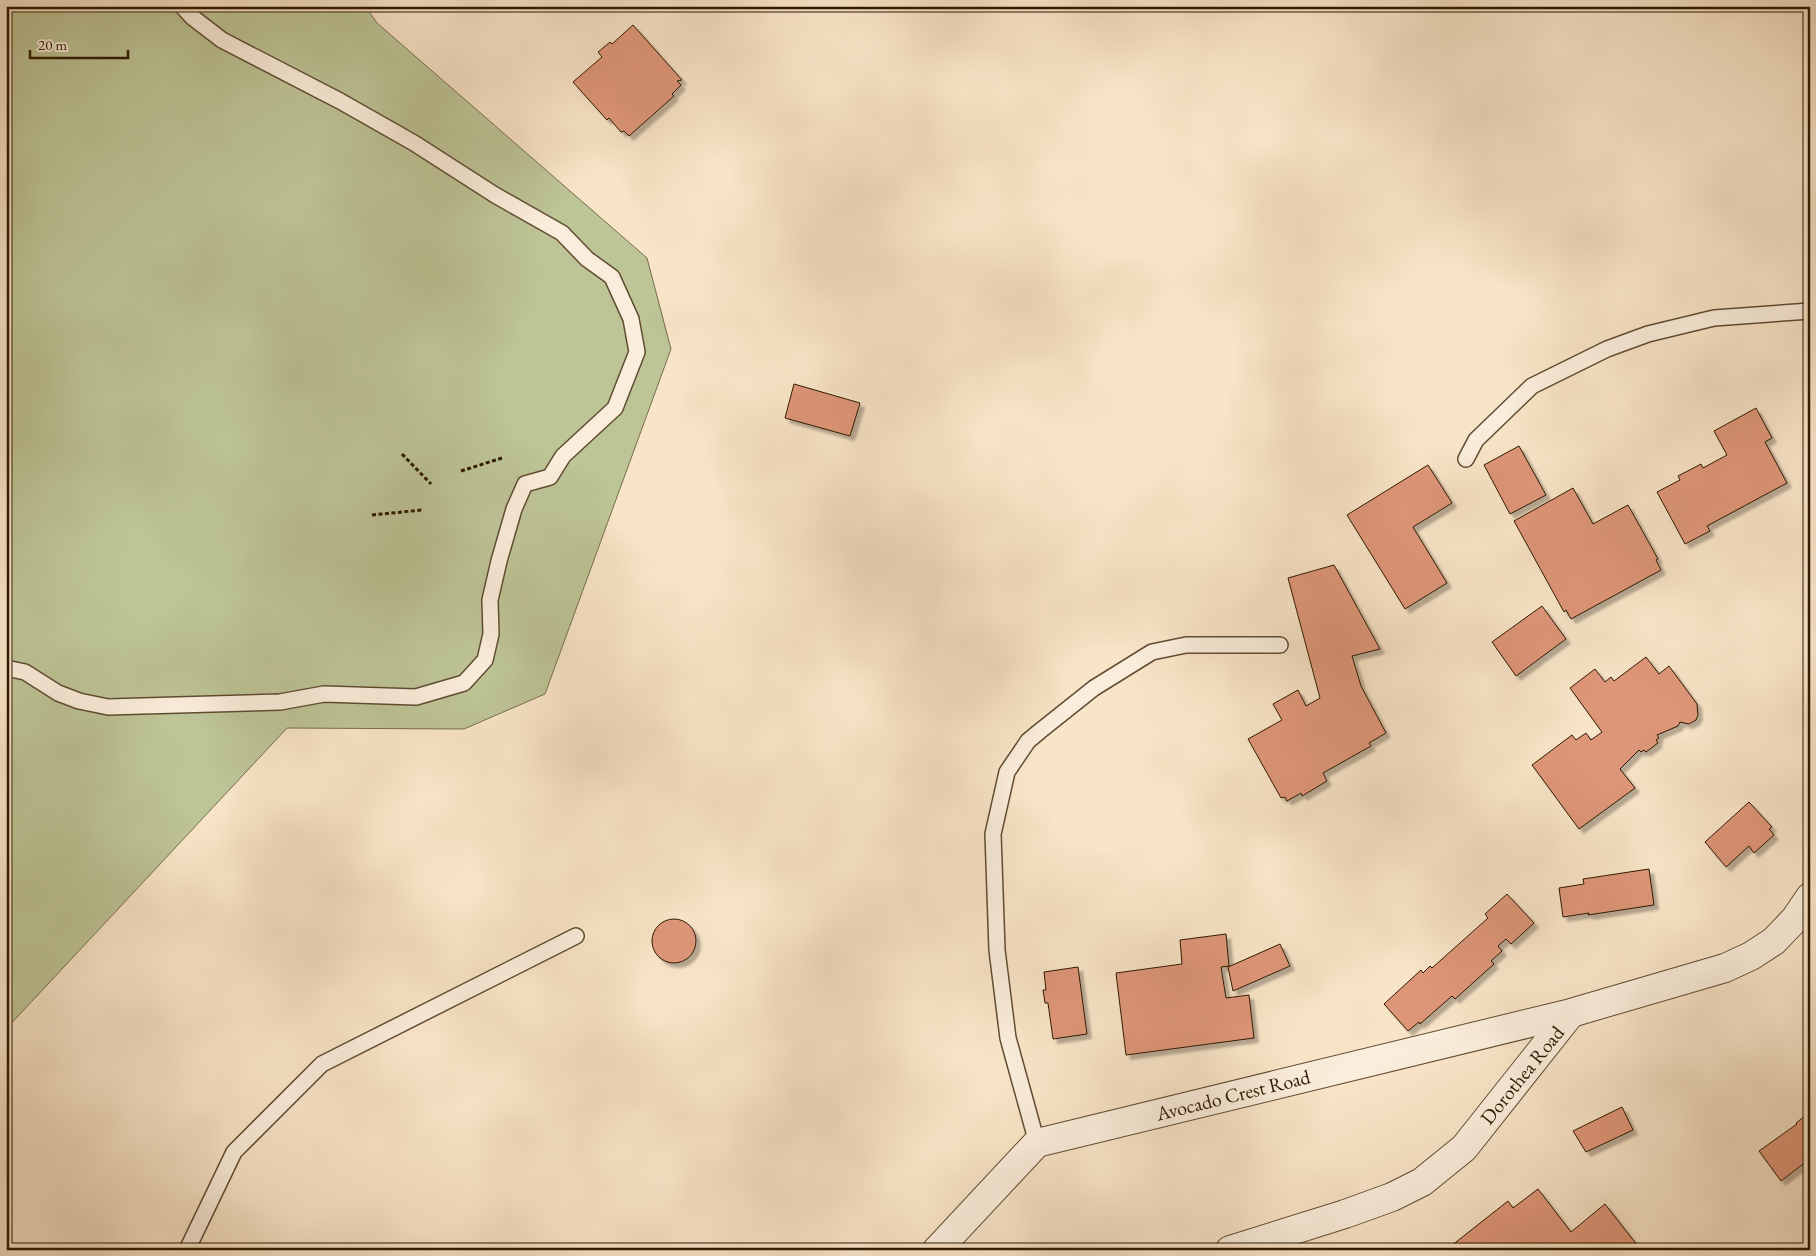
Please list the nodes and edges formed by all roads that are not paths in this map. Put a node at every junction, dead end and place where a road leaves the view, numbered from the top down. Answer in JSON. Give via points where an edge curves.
{"nodes":[{"id":1,"x":182,"y":6,"type":"edge"},
{"id":2,"x":1810,"y":311,"type":"edge"},
{"id":3,"x":1466,"y":459,"type":"dead end"},
{"id":4,"x":1280,"y":645,"type":"dead end"},
{"id":5,"x":6,"y":668,"type":"edge"},
{"id":6,"x":1810,"y":897,"type":"edge"},
{"id":7,"x":576,"y":936,"type":"dead end"},
{"id":8,"x":1572,"y":1013,"type":"junction"},
{"id":9,"x":1037,"y":1143,"type":"junction"},
{"id":10,"x":187,"y":1250,"type":"edge"},
{"id":11,"x":937,"y":1250,"type":"edge"},
{"id":12,"x":1230,"y":1250,"type":"edge"}],
"edges":[{"from":1,"to":5,"type":"lane","via":[[222,40],[414,143],[562,233],[586,259],[612,277],[631,319],[637,352],[615,408],[563,456],[550,477],[525,484],[498,561],[490,600],[491,634],[485,660],[464,683],[416,697],[324,694],[280,702],[108,707],[79,701],[25,672]]},
{"from":2,"to":3,"type":"lane","via":[[1714,318],[1648,334],[1607,349],[1532,386],[1476,440]]},
{"from":4,"to":9,"type":"lane","via":[[1186,645],[1152,652],[1094,688],[1040,731],[1007,772],[993,834],[997,950],[1008,1038]]},
{"from":6,"to":8,"type":"street","name":"Dorothea Road","via":[[1774,941],[1751,956],[1725,968]]},
{"from":7,"to":10,"type":"lane","via":[[322,1064],[234,1152]]},
{"from":8,"to":9,"type":"street","name":"Avocado Crest Road"},
{"from":8,"to":12,"type":"street","name":"Dorothea Road","via":[[1464,1148],[1422,1182],[1345,1214]]},
{"from":9,"to":11,"type":"street"}]}
